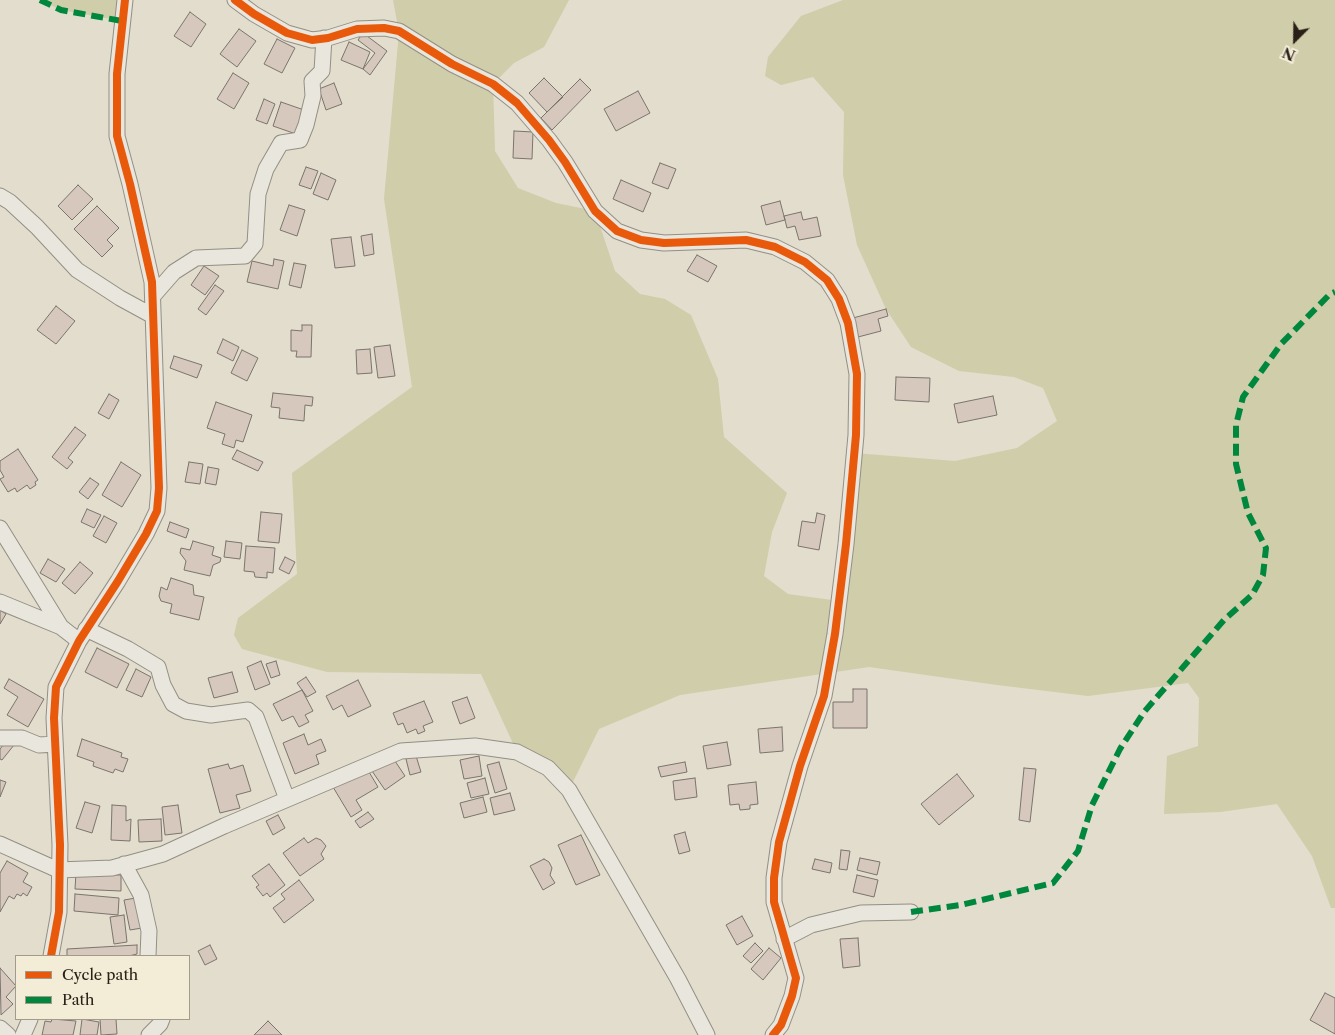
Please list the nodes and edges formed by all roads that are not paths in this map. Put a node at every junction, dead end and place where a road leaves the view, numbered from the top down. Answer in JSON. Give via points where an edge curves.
{"nodes":[{"id":1,"x":125,"y":0,"type":"edge"},
{"id":2,"x":235,"y":0,"type":"edge"},
{"id":3,"x":324,"y":38,"type":"junction"},
{"id":4,"x":0,"y":196,"type":"edge"},
{"id":5,"x":152,"y":296,"type":"junction"},
{"id":6,"x":153,"y":316,"type":"junction"},
{"id":7,"x":0,"y":528,"type":"edge"},
{"id":8,"x":0,"y":602,"type":"edge"},
{"id":9,"x":61,"y":627,"type":"junction"},
{"id":10,"x":83,"y":635,"type":"junction"},
{"id":11,"x":0,"y":738,"type":"edge"},
{"id":12,"x":55,"y":744,"type":"junction"},
{"id":13,"x":287,"y":799,"type":"junction"},
{"id":14,"x":0,"y":844,"type":"edge"},
{"id":15,"x":124,"y":864,"type":"junction"},
{"id":16,"x":58,"y":870,"type":"junction"},
{"id":17,"x":911,"y":912,"type":"dead end"},
{"id":18,"x":784,"y":939,"type":"junction"},
{"id":19,"x":51,"y":955,"type":"edge"},
{"id":20,"x":148,"y":955,"type":"edge"},
{"id":21,"x":30,"y":1020,"type":"edge"},
{"id":22,"x":162,"y":1020,"type":"edge"},
{"id":23,"x":0,"y":1028,"type":"edge"},
{"id":24,"x":8,"y":1035,"type":"edge"},
{"id":25,"x":23,"y":1035,"type":"edge"},
{"id":26,"x":148,"y":1035,"type":"edge"},
{"id":27,"x":707,"y":1035,"type":"edge"},
{"id":28,"x":772,"y":1035,"type":"edge"}],
"edges":[{"from":1,"to":5,"type":"street","via":[[116,74],[117,136],[150,272]]},
{"from":2,"to":3,"type":"street","via":[[287,33],[312,40]]},
{"from":3,"to":5,"type":"street","via":[[322,71],[312,81],[313,96],[300,140],[281,143],[266,169],[258,194],[255,244],[244,256],[196,258],[174,272]]},
{"from":3,"to":18,"type":"street","via":[[357,29],[384,28],[399,32],[493,84],[517,103],[565,162],[595,211],[617,231],[641,240],[664,243],[746,240],[775,247],[805,262],[827,280],[839,300],[848,323],[857,374],[856,434],[846,544],[824,696],[779,842],[774,902]]},
{"from":4,"to":6,"type":"street","via":[[37,227],[77,270]]},
{"from":5,"to":6,"type":"street"},
{"from":6,"to":10,"type":"street","via":[[157,511]]},
{"from":7,"to":9,"type":"street"},
{"from":8,"to":9,"type":"street"},
{"from":9,"to":10,"type":"street"},
{"from":10,"to":12,"type":"street","via":[[56,687]]},
{"from":10,"to":13,"type":"street","via":[[128,648],[158,667],[173,704],[186,711],[211,715],[248,710],[256,717]]},
{"from":11,"to":12,"type":"street","via":[[22,738],[39,745]]},
{"from":12,"to":16,"type":"street","via":[[60,845]]},
{"from":13,"to":15,"type":"street","via":[[163,854]]},
{"from":13,"to":27,"type":"street","via":[[401,751],[476,746],[517,752],[548,768],[569,790],[592,827]]},
{"from":14,"to":16,"type":"street"},
{"from":15,"to":16,"type":"street","via":[[112,868]]},
{"from":15,"to":20,"type":"street","via":[[141,895],[149,931]]},
{"from":16,"to":19,"type":"street","via":[[59,912]]},
{"from":17,"to":18,"type":"street","via":[[860,913],[811,925]]},
{"from":18,"to":28,"type":"street","via":[[796,978],[781,1025]]},
{"from":21,"to":25,"type":"street"},
{"from":22,"to":26,"type":"street"},
{"from":23,"to":24,"type":"street"}]}
